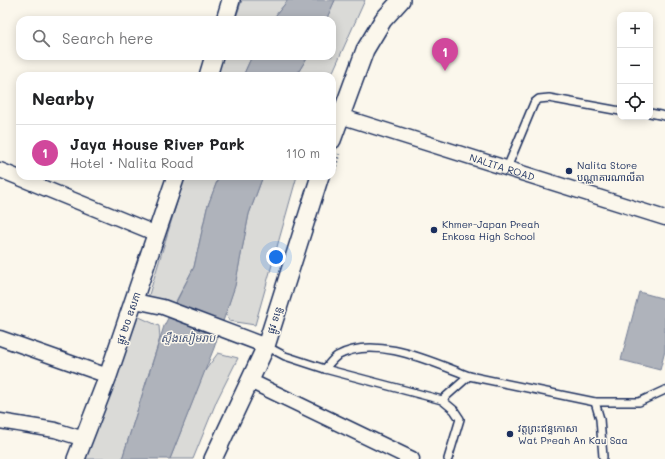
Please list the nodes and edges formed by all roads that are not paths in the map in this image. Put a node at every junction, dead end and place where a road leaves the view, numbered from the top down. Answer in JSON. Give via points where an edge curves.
{"nodes":[{"id":1,"x":231,"y":0,"type":"edge"},
{"id":2,"x":401,"y":0,"type":"edge"},
{"id":3,"x":226,"y":16,"type":"edge"},
{"id":4,"x":213,"y":60,"type":"edge"},
{"id":5,"x":209,"y":72,"type":"edge"},
{"id":6,"x":617,"y":110,"type":"edge"},
{"id":7,"x":653,"y":114,"type":"edge"},
{"id":8,"x":340,"y":116,"type":"junction"},
{"id":9,"x":665,"y":116,"type":"edge"},
{"id":10,"x":336,"y":128,"type":"edge"},
{"id":11,"x":507,"y":168,"type":"junction"},
{"id":12,"x":0,"y":170,"type":"edge"},
{"id":13,"x":16,"y":177,"type":"edge"},
{"id":14,"x":25,"y":180,"type":"edge"},
{"id":15,"x":175,"y":180,"type":"edge"},
{"id":16,"x":319,"y":180,"type":"edge"},
{"id":17,"x":665,"y":218,"type":"edge"},
{"id":18,"x":157,"y":234,"type":"junction"},
{"id":19,"x":135,"y":301,"type":"junction"},
{"id":20,"x":0,"y":338,"type":"edge"},
{"id":21,"x":266,"y":346,"type":"junction"},
{"id":22,"x":325,"y":369,"type":"junction"},
{"id":23,"x":108,"y":376,"type":"junction"},
{"id":24,"x":469,"y":376,"type":"junction"},
{"id":25,"x":250,"y":381,"type":"junction"},
{"id":26,"x":665,"y":390,"type":"edge"},
{"id":27,"x":442,"y":400,"type":"junction"},
{"id":28,"x":596,"y":402,"type":"junction"},
{"id":29,"x":0,"y":421,"type":"edge"},
{"id":30,"x":84,"y":439,"type":"junction"},
{"id":31,"x":603,"y":457,"type":"dead end"},
{"id":32,"x":76,"y":459,"type":"edge"},
{"id":33,"x":213,"y":459,"type":"edge"},
{"id":34,"x":412,"y":459,"type":"edge"},
{"id":35,"x":448,"y":459,"type":"edge"}],
"edges":[{"from":1,"to":3,"type":"street"},
{"from":2,"to":8,"type":"street","via":[[383,20],[365,50]]},
{"from":4,"to":5,"type":"street"},
{"from":6,"to":11,"type":"lane","via":[[539,98],[534,103]]},
{"from":7,"to":9,"type":"lane"},
{"from":8,"to":10,"type":"street"},
{"from":8,"to":11,"type":"street","name":"NALITA ROAD"},
{"from":11,"to":17,"type":"street","name":"NALITA ROAD"},
{"from":12,"to":13,"type":"street"},
{"from":14,"to":18,"type":"street"},
{"from":15,"to":18,"type":"street","name":"ផ្លូវ ២០ ឧសភា"},
{"from":16,"to":21,"type":"street","name":"ផ្លូវ ទន្លេ"},
{"from":18,"to":19,"type":"street","name":"ផ្លូវ ២០ ឧសភា"},
{"from":19,"to":21,"type":"street","via":[[169,310]]},
{"from":19,"to":23,"type":"street","name":"ផ្លូវ ២០ ឧសភា"},
{"from":20,"to":23,"type":"street"},
{"from":21,"to":22,"type":"lane","via":[[285,356]]},
{"from":21,"to":25,"type":"street","name":"ផ្លូវ ទន្លេ"},
{"from":22,"to":24,"type":"lane","via":[[336,356],[357,348],[377,348],[402,351]]},
{"from":22,"to":27,"type":"lane"},
{"from":23,"to":30,"type":"street","name":"ផ្លូវ ២០ ឧសភា"},
{"from":24,"to":27,"type":"lane"},
{"from":24,"to":28,"type":"lane"},
{"from":25,"to":33,"type":"street","name":"ផ្លូវ ទន្លេ"},
{"from":25,"to":34,"type":"street"},
{"from":26,"to":28,"type":"lane","via":[[639,402]]},
{"from":27,"to":35,"type":"lane","via":[[460,418]]},
{"from":28,"to":31,"type":"lane"},
{"from":29,"to":30,"type":"street","via":[[55,430]]},
{"from":30,"to":32,"type":"street","name":"ផ្លូវ ២០ ឧសភា"}]}
